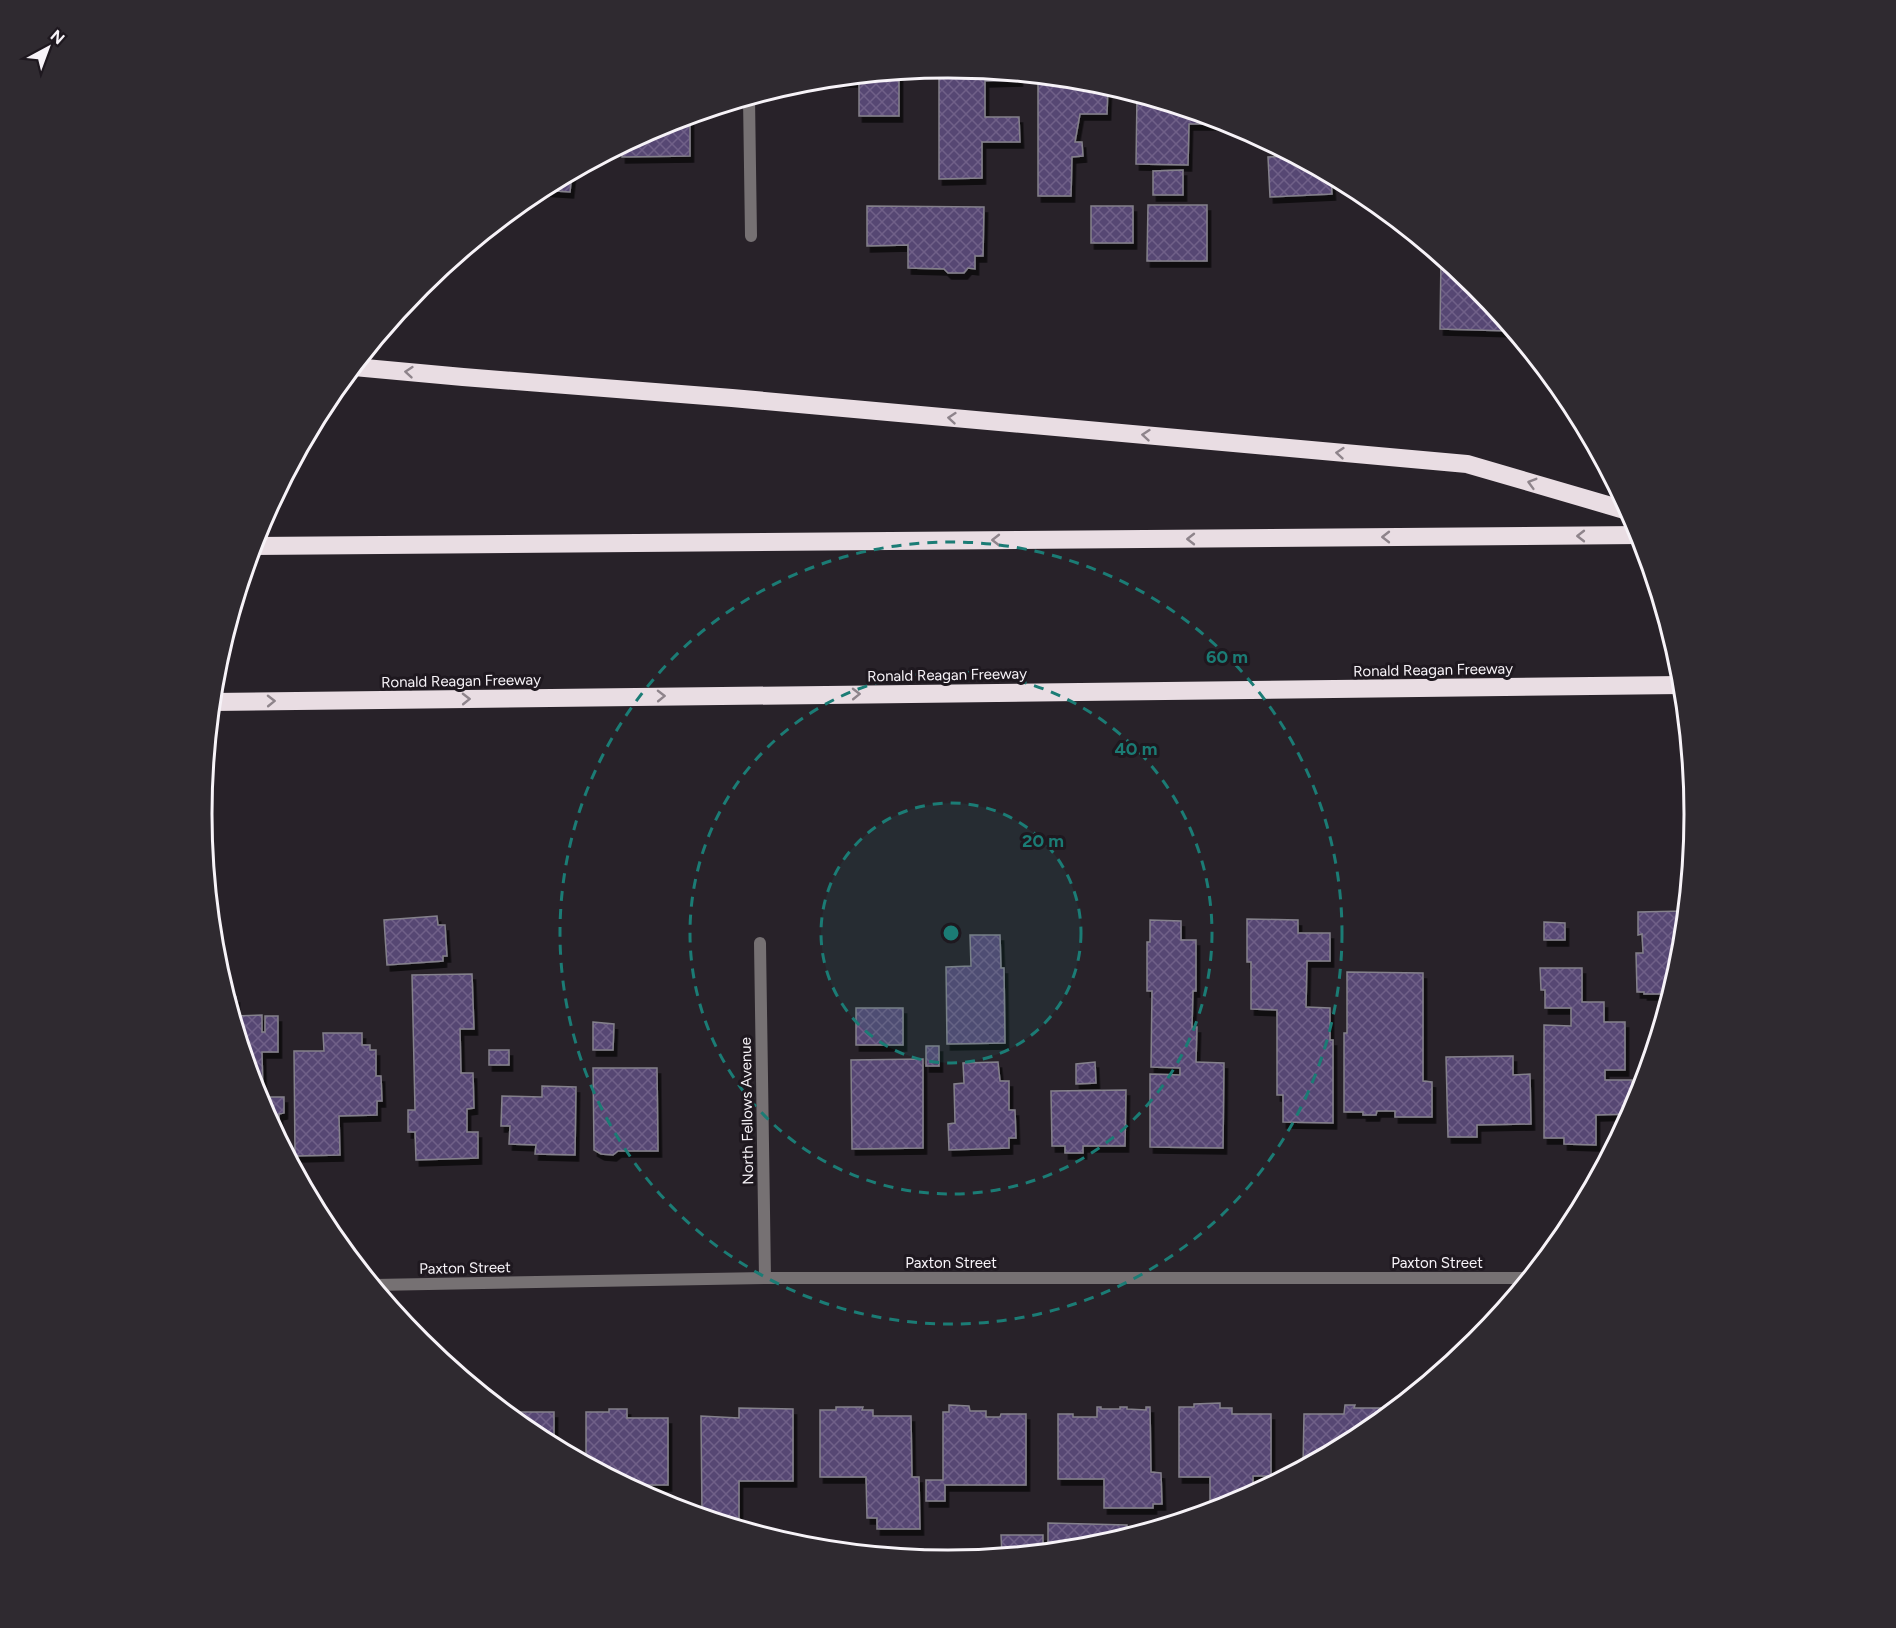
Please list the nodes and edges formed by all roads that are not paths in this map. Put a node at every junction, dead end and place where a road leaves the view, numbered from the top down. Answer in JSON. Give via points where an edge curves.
{"nodes":[{"id":1,"x":749,"y":106,"type":"edge"},
{"id":2,"x":751,"y":236,"type":"dead end"},
{"id":3,"x":363,"y":368,"type":"edge"},
{"id":4,"x":1617,"y":508,"type":"edge"},
{"id":5,"x":1629,"y":535,"type":"edge"},
{"id":6,"x":263,"y":546,"type":"edge"},
{"id":7,"x":1673,"y":685,"type":"edge"},
{"id":8,"x":221,"y":702,"type":"edge"},
{"id":9,"x":760,"y":943,"type":"dead end"},
{"id":10,"x":765,"y":1278,"type":"junction"},
{"id":11,"x":1519,"y":1278,"type":"edge"},
{"id":12,"x":383,"y":1285,"type":"edge"}],
"edges":[{"from":1,"to":2,"type":"street"},
{"from":4,"to":3,"type":"highway","one_way":true,"via":[[1467,464]]},
{"from":5,"to":6,"type":"highway","one_way":true},
{"from":8,"to":7,"type":"highway","name":"Ronald Reagan Freeway","one_way":true},
{"from":9,"to":10,"type":"street","name":"North Fellows Avenue"},
{"from":10,"to":11,"type":"street","name":"Paxton Street"},
{"from":10,"to":12,"type":"street","name":"Paxton Street"}]}
